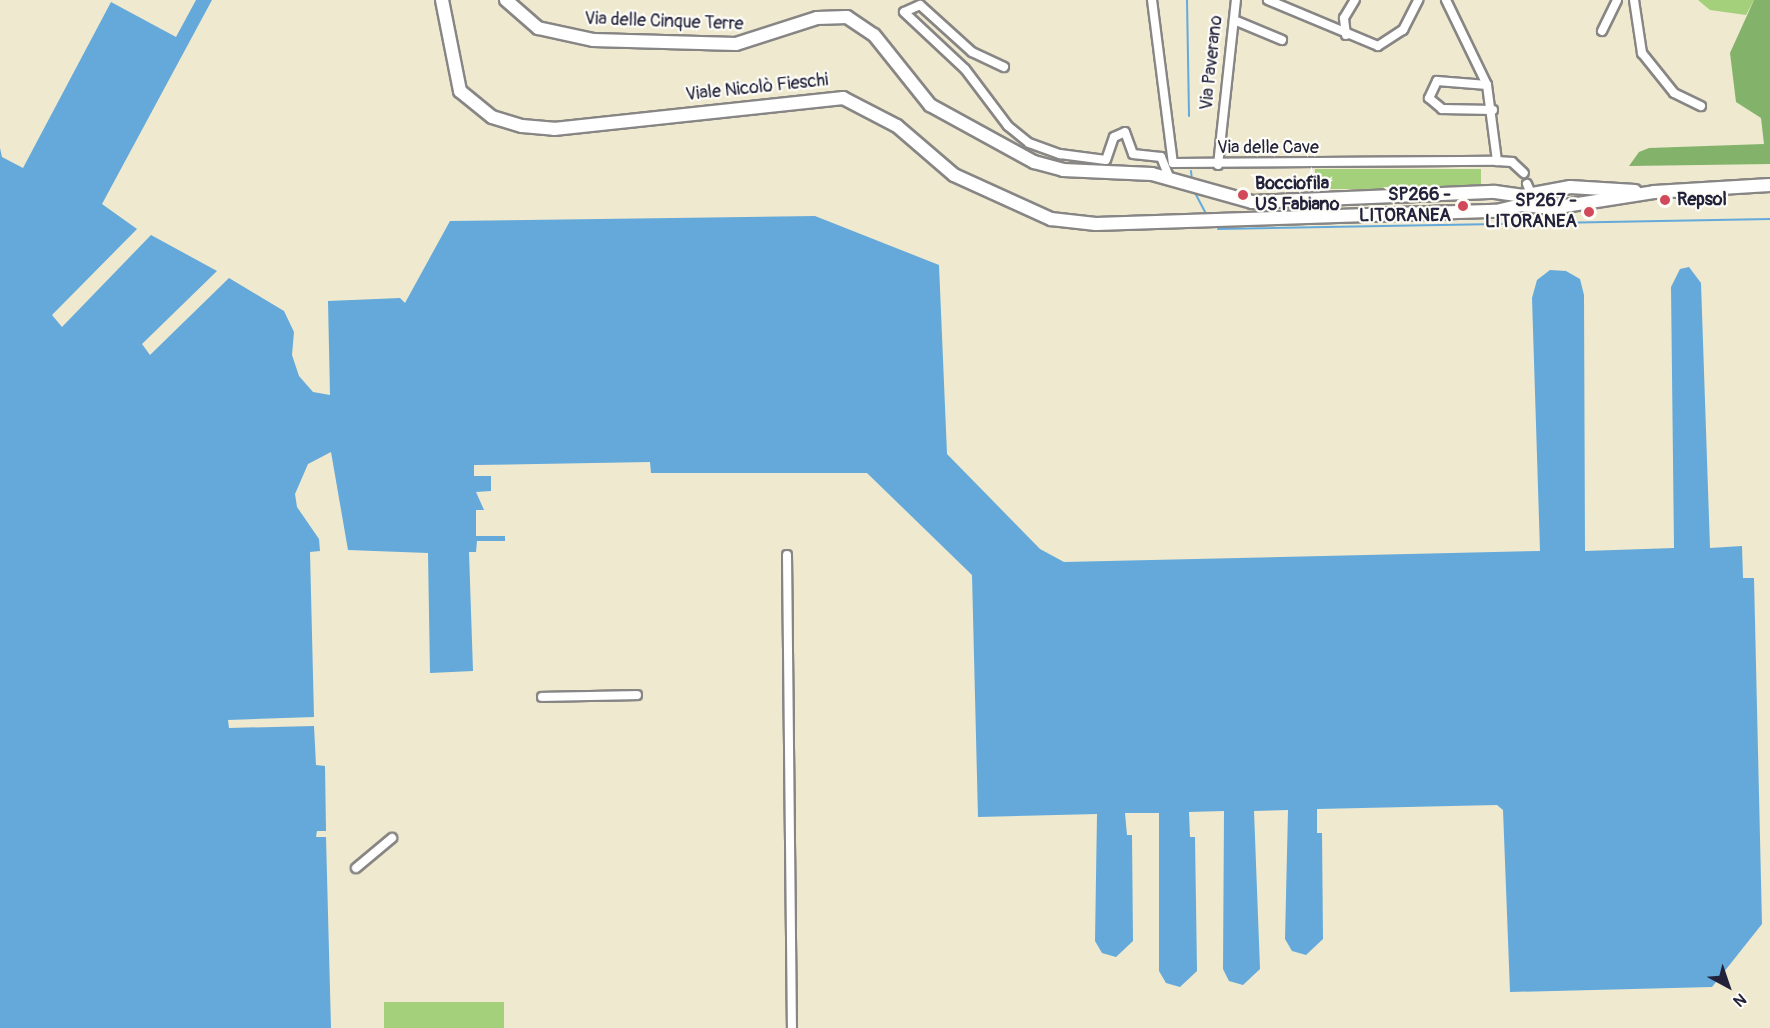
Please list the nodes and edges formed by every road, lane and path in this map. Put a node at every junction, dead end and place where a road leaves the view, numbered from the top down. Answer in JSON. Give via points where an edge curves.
{"nodes":[{"id":1,"x":442,"y":0,"type":"edge"},
{"id":2,"x":506,"y":0,"type":"edge"},
{"id":3,"x":1152,"y":0,"type":"edge"},
{"id":4,"x":1236,"y":0,"type":"edge"},
{"id":5,"x":1268,"y":0,"type":"edge"},
{"id":6,"x":1355,"y":0,"type":"edge"},
{"id":7,"x":1418,"y":0,"type":"edge"},
{"id":8,"x":1446,"y":0,"type":"edge"},
{"id":9,"x":1617,"y":0,"type":"edge"},
{"id":10,"x":1634,"y":0,"type":"edge"},
{"id":11,"x":1234,"y":20,"type":"junction"},
{"id":12,"x":1602,"y":31,"type":"dead end"},
{"id":13,"x":1346,"y":35,"type":"junction"},
{"id":14,"x":1282,"y":40,"type":"dead end"},
{"id":15,"x":1004,"y":67,"type":"dead end"},
{"id":16,"x":1487,"y":85,"type":"junction"},
{"id":17,"x":1701,"y":106,"type":"dead end"},
{"id":18,"x":1493,"y":110,"type":"junction"},
{"id":19,"x":1497,"y":160,"type":"junction"},
{"id":20,"x":1218,"y":165,"type":"junction"},
{"id":21,"x":1524,"y":173,"type":"dead end"},
{"id":22,"x":1169,"y":177,"type":"junction"},
{"id":23,"x":1770,"y":185,"type":"edge"},
{"id":24,"x":1654,"y":192,"type":"junction"},
{"id":25,"x":1527,"y":193,"type":"junction"},
{"id":26,"x":787,"y":555,"type":"dead end"},
{"id":27,"x":637,"y":695,"type":"dead end"},
{"id":28,"x":542,"y":697,"type":"dead end"},
{"id":29,"x":392,"y":838,"type":"dead end"},
{"id":30,"x":356,"y":868,"type":"dead end"},
{"id":31,"x":792,"y":1028,"type":"edge"}],
"edges":[{"from":1,"to":25,"type":"main road","name":"Viale Nicolò Fieschi","via":[[460,91],[476,108],[522,126],[554,129],[843,98],[897,126],[954,176],[1051,219],[1096,224],[1496,211]]},
{"from":2,"to":22,"type":"main road","name":"Via delle Cinque Terre","via":[[538,28],[593,40],[736,44],[818,18],[847,17],[874,35],[930,105],[1034,162],[1063,170]]},
{"from":3,"to":20,"type":"street","name":"Via delle Cave","via":[[1170,158],[1178,165]]},
{"from":4,"to":11,"type":"street","name":"Via Paverano"},
{"from":5,"to":13,"type":"street"},
{"from":6,"to":13,"type":"street","via":[[1344,18]]},
{"from":7,"to":13,"type":"street","via":[[1403,30],[1387,44],[1368,45]]},
{"from":8,"to":16,"type":"street"},
{"from":9,"to":12,"type":"street"},
{"from":10,"to":17,"type":"street","via":[[1642,53],[1674,93]]},
{"from":11,"to":14,"type":"street"},
{"from":11,"to":20,"type":"street","name":"Via Paverano"},
{"from":15,"to":22,"type":"street","via":[[972,52],[922,6],[904,12],[964,69],[1008,126],[1029,143],[1060,154],[1106,160],[1114,136],[1125,132],[1133,154],[1161,157]]},
{"from":16,"to":18,"type":"street"},
{"from":16,"to":18,"type":"street","via":[[1437,81],[1429,98],[1442,109]]},
{"from":18,"to":19,"type":"street"},
{"from":19,"to":20,"type":"street","name":"Via delle Cave"},
{"from":19,"to":21,"type":"street","name":"Via delle Cave","via":[[1512,162]]},
{"from":22,"to":25,"type":"main road","name":"Via delle Cinque Terre","via":[[1231,199]]},
{"from":23,"to":24,"type":"main road","name":"Viale Nicolò Fieschi"},
{"from":24,"to":25,"type":"main road","name":"Viale Nicolò Fieschi","via":[[1570,187]]},
{"from":24,"to":25,"type":"main road","name":"Viale Nicolò Fieschi","via":[[1535,208],[1540,200]]},
{"from":26,"to":31,"type":"street"},
{"from":27,"to":28,"type":"street"},
{"from":29,"to":30,"type":"street"}]}
